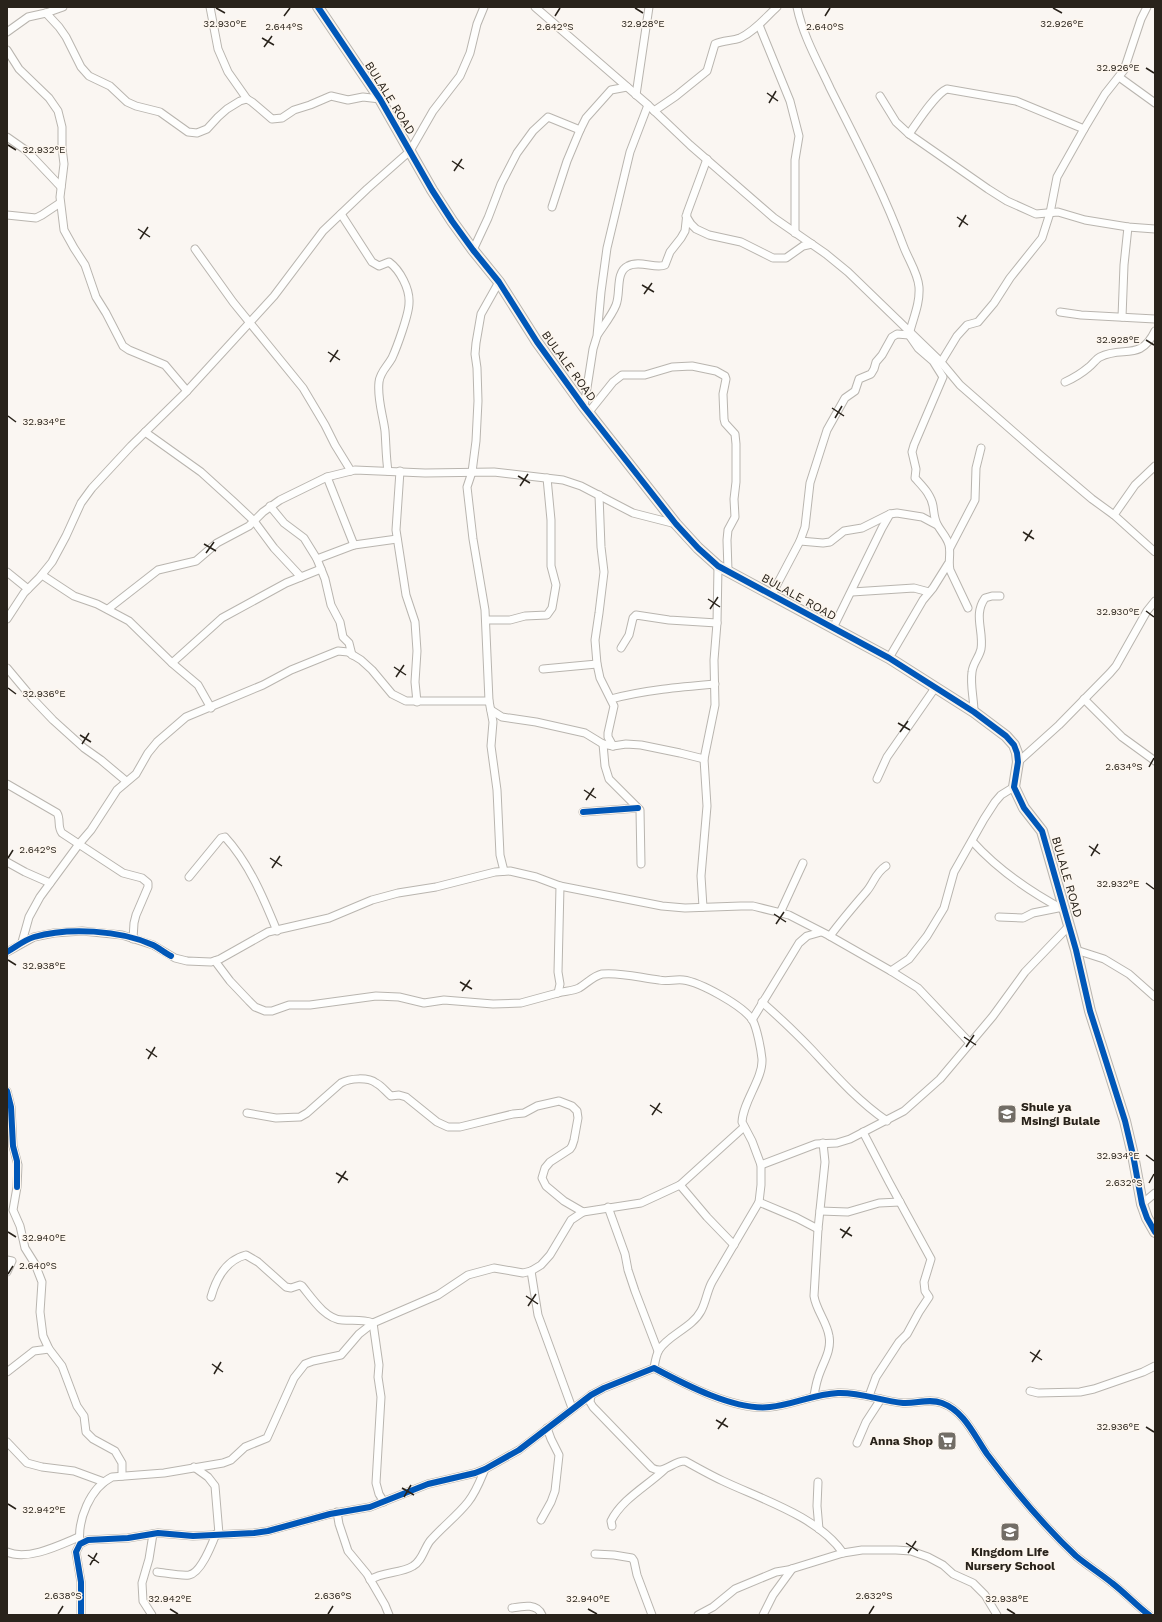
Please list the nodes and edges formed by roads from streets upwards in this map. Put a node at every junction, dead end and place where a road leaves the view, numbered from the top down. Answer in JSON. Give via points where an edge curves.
{"nodes":[{"id":1,"x":63,"y":7,"type":"edge"},
{"id":2,"x":210,"y":7,"type":"edge"},
{"id":3,"x":318,"y":7,"type":"edge"},
{"id":4,"x":484,"y":7,"type":"edge"},
{"id":5,"x":535,"y":7,"type":"edge"},
{"id":6,"x":649,"y":7,"type":"edge"},
{"id":7,"x":776,"y":7,"type":"edge"},
{"id":8,"x":797,"y":7,"type":"edge"},
{"id":9,"x":1147,"y":7,"type":"edge"},
{"id":10,"x":46,"y":13,"type":"junction"},
{"id":11,"x":759,"y":25,"type":"junction"},
{"id":12,"x":7,"y":32,"type":"edge"},
{"id":13,"x":7,"y":50,"type":"edge"},
{"id":14,"x":1119,"y":77,"type":"junction"},
{"id":15,"x":627,"y":87,"type":"junction"},
{"id":16,"x":636,"y":95,"type":"junction"},
{"id":17,"x":880,"y":96,"type":"dead end"},
{"id":18,"x":247,"y":99,"type":"junction"},
{"id":19,"x":380,"y":99,"type":"junction"},
{"id":20,"x":1155,"y":102,"type":"edge"},
{"id":21,"x":648,"y":105,"type":"junction"},
{"id":22,"x":654,"y":111,"type":"junction"},
{"id":23,"x":1084,"y":129,"type":"junction"},
{"id":24,"x":580,"y":130,"type":"junction"},
{"id":25,"x":909,"y":134,"type":"junction"},
{"id":26,"x":7,"y":137,"type":"edge"},
{"id":27,"x":410,"y":151,"type":"junction"},
{"id":28,"x":707,"y":159,"type":"junction"},
{"id":29,"x":61,"y":187,"type":"junction"},
{"id":30,"x":60,"y":203,"type":"junction"},
{"id":31,"x":552,"y":207,"type":"dead end"},
{"id":32,"x":1050,"y":213,"type":"junction"},
{"id":33,"x":341,"y":214,"type":"junction"},
{"id":34,"x":7,"y":215,"type":"edge"},
{"id":35,"x":686,"y":216,"type":"junction"},
{"id":36,"x":1128,"y":227,"type":"junction"},
{"id":37,"x":1155,"y":229,"type":"edge"},
{"id":38,"x":795,"y":233,"type":"junction"},
{"id":39,"x":812,"y":244,"type":"junction"},
{"id":40,"x":195,"y":249,"type":"dead end"},
{"id":41,"x":473,"y":250,"type":"junction"},
{"id":42,"x":499,"y":282,"type":"junction"},
{"id":43,"x":1060,"y":312,"type":"dead end"},
{"id":44,"x":1122,"y":317,"type":"junction"},
{"id":45,"x":1155,"y":319,"type":"edge"},
{"id":46,"x":250,"y":321,"type":"junction"},
{"id":47,"x":1155,"y":332,"type":"edge"},
{"id":48,"x":909,"y":333,"type":"junction"},
{"id":49,"x":597,"y":336,"type":"junction"},
{"id":50,"x":943,"y":359,"type":"dead end"},
{"id":51,"x":1066,"y":382,"type":"dead end"},
{"id":52,"x":187,"y":392,"type":"junction"},
{"id":53,"x":586,"y":410,"type":"junction"},
{"id":54,"x":145,"y":432,"type":"junction"},
{"id":55,"x":981,"y":448,"type":"dead end"},
{"id":56,"x":1155,"y":466,"type":"edge"},
{"id":57,"x":351,"y":470,"type":"junction"},
{"id":58,"x":388,"y":471,"type":"junction"},
{"id":59,"x":400,"y":471,"type":"junction"},
{"id":60,"x":472,"y":472,"type":"junction"},
{"id":61,"x":327,"y":477,"type":"junction"},
{"id":62,"x":548,"y":478,"type":"junction"},
{"id":63,"x":599,"y":495,"type":"junction"},
{"id":64,"x":270,"y":506,"type":"junction"},
{"id":65,"x":890,"y":514,"type":"junction"},
{"id":66,"x":1114,"y":515,"type":"junction"},
{"id":67,"x":254,"y":521,"type":"junction"},
{"id":68,"x":676,"y":524,"type":"junction"},
{"id":69,"x":937,"y":525,"type":"junction"},
{"id":70,"x":397,"y":539,"type":"junction"},
{"id":71,"x":800,"y":541,"type":"junction"},
{"id":72,"x":354,"y":545,"type":"junction"},
{"id":73,"x":950,"y":548,"type":"junction"},
{"id":74,"x":1155,"y":552,"type":"edge"},
{"id":75,"x":317,"y":559,"type":"junction"},
{"id":76,"x":948,"y":564,"type":"junction"},
{"id":77,"x":718,"y":566,"type":"junction"},
{"id":78,"x":321,"y":568,"type":"junction"},
{"id":79,"x":728,"y":571,"type":"junction"},
{"id":80,"x":7,"y":572,"type":"edge"},
{"id":81,"x":42,"y":575,"type":"junction"},
{"id":82,"x":300,"y":577,"type":"junction"},
{"id":83,"x":28,"y":589,"type":"junction"},
{"id":84,"x":852,"y":592,"type":"junction"},
{"id":85,"x":929,"y":592,"type":"junction"},
{"id":86,"x":772,"y":594,"type":"junction"},
{"id":87,"x":1000,"y":596,"type":"dead end"},
{"id":88,"x":1155,"y":601,"type":"edge"},
{"id":89,"x":968,"y":608,"type":"dead end"},
{"id":90,"x":108,"y":609,"type":"junction"},
{"id":91,"x":7,"y":619,"type":"edge"},
{"id":92,"x":486,"y":620,"type":"junction"},
{"id":93,"x":717,"y":623,"type":"junction"},
{"id":94,"x":833,"y":628,"type":"junction"},
{"id":95,"x":621,"y":648,"type":"dead end"},
{"id":96,"x":352,"y":655,"type":"junction"},
{"id":97,"x":889,"y":658,"type":"junction"},
{"id":98,"x":172,"y":663,"type":"junction"},
{"id":99,"x":597,"y":664,"type":"junction"},
{"id":100,"x":7,"y":668,"type":"edge"},
{"id":101,"x":543,"y":669,"type":"dead end"},
{"id":102,"x":715,"y":684,"type":"junction"},
{"id":103,"x":935,"y":688,"type":"junction"},
{"id":104,"x":611,"y":699,"type":"junction"},
{"id":105,"x":1084,"y":699,"type":"junction"},
{"id":106,"x":489,"y":701,"type":"junction"},
{"id":107,"x":417,"y":702,"type":"junction"},
{"id":108,"x":211,"y":708,"type":"junction"},
{"id":109,"x":491,"y":710,"type":"junction"},
{"id":110,"x":974,"y":712,"type":"junction"},
{"id":111,"x":603,"y":744,"type":"junction"},
{"id":112,"x":613,"y":746,"type":"junction"},
{"id":113,"x":704,"y":759,"type":"junction"},
{"id":114,"x":1155,"y":761,"type":"edge"},
{"id":115,"x":1018,"y":762,"type":"junction"},
{"id":116,"x":877,"y":779,"type":"dead end"},
{"id":117,"x":126,"y":781,"type":"junction"},
{"id":118,"x":7,"y":784,"type":"edge"},
{"id":119,"x":1014,"y":787,"type":"junction"},
{"id":120,"x":638,"y":808,"type":"junction"},
{"id":121,"x":583,"y":812,"type":"dead end"},
{"id":122,"x":972,"y":841,"type":"junction"},
{"id":123,"x":79,"y":844,"type":"junction"},
{"id":124,"x":7,"y":862,"type":"edge"},
{"id":125,"x":641,"y":864,"type":"dead end"},
{"id":126,"x":803,"y":864,"type":"dead end"},
{"id":127,"x":886,"y":866,"type":"dead end"},
{"id":128,"x":504,"y":871,"type":"junction"},
{"id":129,"x":189,"y":877,"type":"dead end"},
{"id":130,"x":50,"y":883,"type":"junction"},
{"id":131,"x":560,"y":886,"type":"junction"},
{"id":132,"x":703,"y":906,"type":"junction"},
{"id":133,"x":1062,"y":910,"type":"junction"},
{"id":134,"x":780,"y":913,"type":"junction"},
{"id":135,"x":999,"y":918,"type":"dead end"},
{"id":136,"x":1069,"y":926,"type":"junction"},
{"id":137,"x":278,"y":931,"type":"junction"},
{"id":138,"x":821,"y":932,"type":"junction"},
{"id":139,"x":830,"y":936,"type":"junction"},
{"id":140,"x":133,"y":939,"type":"junction"},
{"id":141,"x":22,"y":942,"type":"junction"},
{"id":142,"x":1076,"y":950,"type":"junction"},
{"id":143,"x":7,"y":952,"type":"edge"},
{"id":144,"x":215,"y":961,"type":"junction"},
{"id":145,"x":892,"y":971,"type":"junction"},
{"id":146,"x":558,"y":992,"type":"junction"},
{"id":147,"x":1155,"y":997,"type":"edge"},
{"id":148,"x":762,"y":1002,"type":"junction"},
{"id":149,"x":752,"y":1020,"type":"junction"},
{"id":150,"x":970,"y":1043,"type":"junction"},
{"id":151,"x":7,"y":1091,"type":"edge"},
{"id":152,"x":248,"y":1114,"type":"dead end"},
{"id":153,"x":887,"y":1121,"type":"junction"},
{"id":154,"x":744,"y":1127,"type":"junction"},
{"id":155,"x":863,"y":1132,"type":"junction"},
{"id":156,"x":823,"y":1143,"type":"junction"},
{"id":157,"x":760,"y":1165,"type":"junction"},
{"id":158,"x":680,"y":1185,"type":"junction"},
{"id":159,"x":1155,"y":1193,"type":"edge"},
{"id":160,"x":758,"y":1202,"type":"junction"},
{"id":161,"x":900,"y":1202,"type":"junction"},
{"id":162,"x":1142,"y":1204,"type":"junction"},
{"id":163,"x":608,"y":1207,"type":"junction"},
{"id":164,"x":583,"y":1212,"type":"junction"},
{"id":165,"x":820,"y":1212,"type":"junction"},
{"id":166,"x":818,"y":1228,"type":"junction"},
{"id":167,"x":1155,"y":1232,"type":"edge"},
{"id":168,"x":734,"y":1245,"type":"junction"},
{"id":169,"x":7,"y":1260,"type":"edge"},
{"id":170,"x":531,"y":1271,"type":"junction"},
{"id":171,"x":7,"y":1272,"type":"edge"},
{"id":172,"x":211,"y":1297,"type":"dead end"},
{"id":173,"x":373,"y":1323,"type":"junction"},
{"id":174,"x":49,"y":1349,"type":"junction"},
{"id":175,"x":658,"y":1351,"type":"junction"},
{"id":176,"x":654,"y":1368,"type":"junction"},
{"id":177,"x":1154,"y":1368,"type":"edge"},
{"id":178,"x":7,"y":1372,"type":"edge"},
{"id":179,"x":1030,"y":1391,"type":"dead end"},
{"id":180,"x":591,"y":1395,"type":"junction"},
{"id":181,"x":814,"y":1396,"type":"junction"},
{"id":182,"x":868,"y":1396,"type":"junction"},
{"id":183,"x":881,"y":1399,"type":"junction"},
{"id":184,"x":572,"y":1408,"type":"junction"},
{"id":185,"x":547,"y":1428,"type":"junction"},
{"id":186,"x":7,"y":1442,"type":"edge"},
{"id":187,"x":857,"y":1443,"type":"dead end"},
{"id":188,"x":194,"y":1467,"type":"junction"},
{"id":189,"x":485,"y":1469,"type":"junction"},
{"id":190,"x":664,"y":1470,"type":"junction"},
{"id":191,"x":122,"y":1476,"type":"junction"},
{"id":192,"x":104,"y":1482,"type":"junction"},
{"id":193,"x":818,"y":1482,"type":"dead end"},
{"id":194,"x":384,"y":1502,"type":"junction"},
{"id":195,"x":337,"y":1512,"type":"junction"},
{"id":196,"x":541,"y":1520,"type":"dead end"},
{"id":197,"x":612,"y":1526,"type":"dead end"},
{"id":198,"x":819,"y":1529,"type":"junction"},
{"id":199,"x":153,"y":1534,"type":"junction"},
{"id":200,"x":218,"y":1534,"type":"junction"},
{"id":201,"x":80,"y":1541,"type":"junction"},
{"id":202,"x":7,"y":1552,"type":"edge"},
{"id":203,"x":843,"y":1553,"type":"junction"},
{"id":204,"x":595,"y":1554,"type":"dead end"},
{"id":205,"x":792,"y":1569,"type":"junction"},
{"id":206,"x":158,"y":1572,"type":"dead end"},
{"id":207,"x":370,"y":1580,"type":"junction"},
{"id":208,"x":512,"y":1608,"type":"dead end"},
{"id":209,"x":81,"y":1615,"type":"edge"},
{"id":210,"x":152,"y":1615,"type":"edge"},
{"id":211,"x":389,"y":1615,"type":"edge"},
{"id":212,"x":542,"y":1615,"type":"edge"},
{"id":213,"x":652,"y":1615,"type":"edge"},
{"id":214,"x":698,"y":1615,"type":"edge"},
{"id":215,"x":763,"y":1615,"type":"edge"},
{"id":216,"x":997,"y":1615,"type":"edge"},
{"id":217,"x":1149,"y":1615,"type":"edge"}],
"edges":[{"from":1,"to":10,"type":"street"},
{"from":2,"to":18,"type":"street","via":[[218,49],[228,72]]},
{"from":3,"to":19,"type":"street","name":"BULALE ROAD"},
{"from":4,"to":27,"type":"street","via":[[460,76],[433,112]]},
{"from":5,"to":15,"type":"street"},
{"from":6,"to":16,"type":"street"},
{"from":7,"to":11,"type":"street"},
{"from":8,"to":48,"type":"street","via":[[814,55],[864,154],[917,280],[919,300]]},
{"from":9,"to":14,"type":"street","via":[[1124,70]]},
{"from":10,"to":12,"type":"street","via":[[28,17]]},
{"from":10,"to":18,"type":"street","via":[[66,37],[81,67],[89,76],[110,86],[126,102],[160,112],[189,133],[207,129],[227,109]]},
{"from":11,"to":22,"type":"street","via":[[739,38],[716,43],[706,71]]},
{"from":11,"to":38,"type":"street","via":[[790,101],[799,136],[795,160]]},
{"from":13,"to":29,"type":"street","via":[[19,69],[49,98],[58,111],[62,126],[64,164]]},
{"from":14,"to":20,"type":"street"},
{"from":14,"to":23,"type":"street","via":[[1105,94]]},
{"from":15,"to":16,"type":"street"},
{"from":15,"to":24,"type":"street","via":[[614,89],[608,93],[591,112]]},
{"from":16,"to":21,"type":"street"},
{"from":17,"to":25,"type":"street","via":[[896,122]]},
{"from":18,"to":19,"type":"street","via":[[272,120],[278,120],[294,110],[329,96],[348,100],[363,97]]},
{"from":19,"to":27,"type":"street","name":"BULALE ROAD"},
{"from":21,"to":22,"type":"street"},
{"from":21,"to":49,"type":"street","via":[[630,152],[606,252]]},
{"from":22,"to":28,"type":"street"},
{"from":23,"to":25,"type":"street","via":[[1016,101],[947,89],[927,109]]},
{"from":23,"to":32,"type":"street","via":[[1057,177]]},
{"from":24,"to":31,"type":"street","via":[[562,172]]},
{"from":24,"to":41,"type":"street","via":[[548,116],[533,131],[517,153],[504,178]]},
{"from":25,"to":32,"type":"street","via":[[1002,198],[1036,214]]},
{"from":26,"to":29,"type":"street","via":[[27,151]]},
{"from":27,"to":33,"type":"street"},
{"from":27,"to":41,"type":"street","name":"BULALE ROAD","via":[[436,196]]},
{"from":28,"to":35,"type":"street"},
{"from":28,"to":38,"type":"street","via":[[774,218]]},
{"from":29,"to":30,"type":"street"},
{"from":30,"to":34,"type":"street","via":[[36,218]]},
{"from":30,"to":52,"type":"street","via":[[64,230],[86,265],[93,291],[123,346],[165,365]]},
{"from":32,"to":36,"type":"street","via":[[1064,213],[1085,220]]},
{"from":32,"to":50,"type":"street","via":[[1042,238],[978,322],[968,324],[956,336]]},
{"from":33,"to":46,"type":"street","via":[[317,237],[274,296]]},
{"from":33,"to":58,"type":"street","via":[[372,262],[379,266],[389,262],[393,265],[409,296],[408,310],[394,353],[382,371],[379,383],[378,394],[386,438]]},
{"from":35,"to":39,"type":"street","via":[[696,229],[709,235],[741,242],[773,258],[786,258],[803,246]]},
{"from":35,"to":49,"type":"street","via":[[683,234],[672,248],[665,265],[632,264],[622,271],[616,305]]},
{"from":36,"to":37,"type":"street"},
{"from":36,"to":44,"type":"street"},
{"from":38,"to":39,"type":"street"},
{"from":39,"to":48,"type":"street","via":[[848,272]]},
{"from":40,"to":46,"type":"street"},
{"from":41,"to":42,"type":"street","name":"BULALE ROAD"},
{"from":42,"to":53,"type":"street","name":"BULALE ROAD","via":[[537,342]]},
{"from":42,"to":60,"type":"street","via":[[481,314],[476,343],[478,401]]},
{"from":43,"to":44,"type":"street"},
{"from":44,"to":45,"type":"street"},
{"from":46,"to":52,"type":"street"},
{"from":46,"to":57,"type":"street","via":[[304,388]]},
{"from":47,"to":51,"type":"street","via":[[1144,347],[1128,353],[1118,352],[1098,358]]},
{"from":48,"to":66,"type":"street","via":[[997,418]]},
{"from":48,"to":69,"type":"street","via":[[918,348],[933,361],[943,377],[912,452],[916,469],[915,478],[930,498]]},
{"from":48,"to":71,"type":"street","via":[[892,337],[873,371],[859,380],[855,391],[845,398],[827,430],[810,483],[807,517]]},
{"from":49,"to":53,"type":"street","via":[[593,349]]},
{"from":52,"to":54,"type":"street"},
{"from":53,"to":68,"type":"street","name":"BULALE ROAD"},
{"from":53,"to":79,"type":"street","via":[[622,375],[692,366],[716,371],[725,376],[724,419],[735,434],[736,444],[735,517],[728,530]]},
{"from":54,"to":67,"type":"street","via":[[201,472]]},
{"from":54,"to":81,"type":"street","via":[[84,499],[59,550]]},
{"from":55,"to":73,"type":"street","via":[[976,468],[975,500]]},
{"from":56,"to":66,"type":"street","via":[[1135,485]]},
{"from":57,"to":58,"type":"street"},
{"from":57,"to":61,"type":"street"},
{"from":58,"to":59,"type":"street"},
{"from":59,"to":60,"type":"street"},
{"from":59,"to":70,"type":"street","via":[[396,516]]},
{"from":60,"to":62,"type":"street"},
{"from":60,"to":92,"type":"street","via":[[467,487],[468,501]]},
{"from":61,"to":64,"type":"street"},
{"from":61,"to":72,"type":"street"},
{"from":62,"to":63,"type":"street","via":[[573,483]]},
{"from":62,"to":92,"type":"street","via":[[551,566],[556,585],[551,612],[547,616]]},
{"from":63,"to":68,"type":"street","via":[[633,513]]},
{"from":63,"to":99,"type":"street","via":[[604,572],[595,635]]},
{"from":64,"to":67,"type":"street"},
{"from":64,"to":75,"type":"street","via":[[284,523],[304,538]]},
{"from":65,"to":69,"type":"street","via":[[913,515],[928,519]]},
{"from":65,"to":71,"type":"street","via":[[862,528],[842,532],[830,542]]},
{"from":65,"to":84,"type":"street"},
{"from":66,"to":74,"type":"street"},
{"from":67,"to":82,"type":"street"},
{"from":67,"to":90,"type":"street","via":[[217,543],[196,561],[158,570]]},
{"from":68,"to":77,"type":"street","name":"BULALE ROAD"},
{"from":69,"to":73,"type":"street"},
{"from":70,"to":72,"type":"street"},
{"from":70,"to":107,"type":"street","via":[[406,595],[415,622]]},
{"from":71,"to":86,"type":"street"},
{"from":72,"to":75,"type":"street"},
{"from":73,"to":76,"type":"street"},
{"from":75,"to":78,"type":"street"},
{"from":76,"to":85,"type":"street"},
{"from":76,"to":89,"type":"street"},
{"from":77,"to":79,"type":"street","name":"BULALE ROAD"},
{"from":77,"to":93,"type":"street"},
{"from":78,"to":82,"type":"street"},
{"from":78,"to":96,"type":"street","via":[[331,605]]},
{"from":79,"to":86,"type":"street","name":"BULALE ROAD"},
{"from":80,"to":83,"type":"street"},
{"from":81,"to":83,"type":"street"},
{"from":81,"to":90,"type":"street","via":[[80,598]]},
{"from":82,"to":98,"type":"street","via":[[222,618]]},
{"from":83,"to":91,"type":"street"},
{"from":84,"to":85,"type":"street","via":[[914,588]]},
{"from":84,"to":94,"type":"street"},
{"from":85,"to":97,"type":"street"},
{"from":86,"to":94,"type":"street","name":"BULALE ROAD"},
{"from":87,"to":110,"type":"street","via":[[985,598],[980,607],[978,618],[981,649],[972,673]]},
{"from":88,"to":105,"type":"street","via":[[1116,666]]},
{"from":90,"to":98,"type":"street","via":[[129,621]]},
{"from":92,"to":106,"type":"street"},
{"from":93,"to":95,"type":"street","via":[[669,620],[636,614],[629,636]]},
{"from":93,"to":102,"type":"street"},
{"from":94,"to":97,"type":"street","name":"BULALE ROAD"},
{"from":96,"to":107,"type":"street","via":[[366,664],[392,694],[406,701]]},
{"from":96,"to":108,"type":"street","via":[[343,651],[328,654]]},
{"from":97,"to":103,"type":"street","name":"BULALE ROAD"},
{"from":98,"to":108,"type":"street","via":[[198,684]]},
{"from":99,"to":101,"type":"street"},
{"from":99,"to":104,"type":"street","via":[[600,678]]},
{"from":100,"to":117,"type":"street","via":[[53,720]]},
{"from":102,"to":104,"type":"street","via":[[669,688]]},
{"from":102,"to":113,"type":"street","via":[[714,714]]},
{"from":103,"to":110,"type":"street","name":"BULALE ROAD"},
{"from":103,"to":116,"type":"street","via":[[887,757]]},
{"from":104,"to":112,"type":"street","via":[[614,709],[608,737]]},
{"from":105,"to":114,"type":"street","via":[[1122,737]]},
{"from":105,"to":115,"type":"street"},
{"from":106,"to":107,"type":"street"},
{"from":106,"to":109,"type":"street"},
{"from":108,"to":117,"type":"street","via":[[181,720],[152,748],[136,774]]},
{"from":109,"to":111,"type":"street","via":[[502,717],[585,733]]},
{"from":109,"to":128,"type":"street","via":[[491,746],[497,790],[500,855]]},
{"from":110,"to":115,"type":"street","name":"BULALE ROAD","via":[[1014,745]]},
{"from":111,"to":112,"type":"street"},
{"from":111,"to":120,"type":"street","via":[[604,766],[609,779]]},
{"from":112,"to":113,"type":"street","via":[[642,745]]},
{"from":113,"to":132,"type":"street","via":[[707,806],[701,876]]},
{"from":115,"to":119,"type":"street","name":"BULALE ROAD"},
{"from":117,"to":123,"type":"street"},
{"from":118,"to":123,"type":"street","via":[[57,813],[61,833]]},
{"from":119,"to":122,"type":"street","via":[[995,802]]},
{"from":119,"to":133,"type":"street","name":"BULALE ROAD","via":[[1024,808],[1042,831]]},
{"from":120,"to":121,"type":"street"},
{"from":120,"to":125,"type":"street","via":[[641,813]]},
{"from":122,"to":133,"type":"street","via":[[994,864],[1019,884]]},
{"from":122,"to":145,"type":"street","via":[[954,872],[944,908],[938,919],[909,959]]},
{"from":123,"to":130,"type":"street"},
{"from":123,"to":140,"type":"street","via":[[123,873],[142,878],[148,883],[134,923]]},
{"from":124,"to":130,"type":"street"},
{"from":126,"to":134,"type":"street"},
{"from":127,"to":139,"type":"street","via":[[878,872],[866,892]]},
{"from":128,"to":131,"type":"street","via":[[526,874]]},
{"from":128,"to":137,"type":"street","via":[[386,896],[329,918]]},
{"from":129,"to":137,"type":"street","via":[[221,838],[225,838],[246,867]]},
{"from":130,"to":141,"type":"street","via":[[30,917]]},
{"from":131,"to":132,"type":"street","via":[[672,908]]},
{"from":131,"to":146,"type":"street"},
{"from":132,"to":134,"type":"street","via":[[753,906]]},
{"from":133,"to":135,"type":"street","via":[[1033,913],[1023,918]]},
{"from":133,"to":136,"type":"street","name":"BULALE ROAD"},
{"from":134,"to":138,"type":"street"},
{"from":136,"to":142,"type":"street","name":"BULALE ROAD"},
{"from":136,"to":150,"type":"street","via":[[1025,972]]},
{"from":137,"to":144,"type":"street","via":[[265,933]]},
{"from":138,"to":139,"type":"street"},
{"from":138,"to":148,"type":"street","via":[[807,936],[799,943]]},
{"from":139,"to":145,"type":"street"},
{"from":140,"to":141,"type":"street","via":[[122,935],[82,931],[54,933]]},
{"from":140,"to":144,"type":"street","via":[[175,958],[196,962]]},
{"from":141,"to":143,"type":"street"},
{"from":142,"to":147,"type":"street","via":[[1104,959],[1129,974]]},
{"from":142,"to":162,"type":"street","name":"BULALE ROAD","via":[[1090,1011],[1125,1121]]},
{"from":144,"to":146,"type":"street","via":[[255,1007],[265,1011],[289,1005],[322,1004],[376,996],[400,997],[424,1003],[444,1000],[493,1004],[521,1003]]},
{"from":145,"to":150,"type":"street","via":[[918,988]]},
{"from":146,"to":149,"type":"street","via":[[577,989],[603,974],[639,976],[663,981],[684,980],[706,987],[724,997]]},
{"from":148,"to":149,"type":"street"},
{"from":148,"to":153,"type":"street","via":[[812,1050],[842,1084]]},
{"from":149,"to":154,"type":"street","via":[[762,1059],[742,1116]]},
{"from":150,"to":153,"type":"street","via":[[940,1079],[918,1100]]},
{"from":151,"to":174,"type":"street","via":[[11,1106],[14,1152],[18,1165],[13,1210],[25,1248],[42,1282],[41,1328]]},
{"from":152,"to":164,"type":"street","via":[[276,1118],[300,1117],[346,1080],[374,1081],[391,1096],[406,1097],[440,1124],[448,1127],[460,1127],[524,1113],[537,1106],[562,1101],[577,1111],[574,1140],[570,1149],[550,1162],[542,1174],[542,1181],[564,1201]]},
{"from":153,"to":155,"type":"street"},
{"from":154,"to":157,"type":"street"},
{"from":154,"to":158,"type":"street"},
{"from":155,"to":156,"type":"street","via":[[836,1143]]},
{"from":155,"to":161,"type":"street"},
{"from":156,"to":157,"type":"street"},
{"from":156,"to":165,"type":"street","via":[[825,1162]]},
{"from":157,"to":160,"type":"street","via":[[761,1185]]},
{"from":158,"to":163,"type":"street","via":[[641,1203]]},
{"from":158,"to":168,"type":"street"},
{"from":159,"to":162,"type":"street"},
{"from":160,"to":166,"type":"street"},
{"from":160,"to":168,"type":"street"},
{"from":161,"to":165,"type":"street","via":[[879,1203],[848,1212]]},
{"from":161,"to":182,"type":"street","via":[[930,1256],[931,1262],[924,1282],[929,1297],[907,1334],[876,1377]]},
{"from":162,"to":167,"type":"street","name":"BULALE ROAD"},
{"from":163,"to":164,"type":"street"},
{"from":163,"to":175,"type":"street","via":[[635,1291]]},
{"from":164,"to":170,"type":"street","via":[[571,1220],[550,1255]]},
{"from":165,"to":166,"type":"street"},
{"from":166,"to":181,"type":"street","via":[[814,1296],[830,1342]]},
{"from":168,"to":175,"type":"street","via":[[708,1290],[701,1312]]},
{"from":169,"to":171,"type":"street","via":[[12,1261]]},
{"from":170,"to":173,"type":"street","via":[[523,1273],[494,1268],[468,1275],[438,1295]]},
{"from":170,"to":184,"type":"street","via":[[538,1315]]},
{"from":172,"to":173,"type":"street","via":[[219,1276],[231,1262],[246,1255],[258,1262],[286,1287],[302,1286],[322,1310],[336,1319]]},
{"from":173,"to":188,"type":"street","via":[[343,1354],[305,1364],[294,1378],[266,1439],[245,1447],[228,1462]]},
{"from":173,"to":194,"type":"street","via":[[381,1396],[376,1483]]},
{"from":174,"to":178,"type":"street","via":[[34,1351]]},
{"from":174,"to":191,"type":"street","via":[[62,1366],[77,1406],[84,1416],[86,1432],[115,1452],[122,1463]]},
{"from":175,"to":176,"type":"street"},
{"from":176,"to":180,"type":"street"},
{"from":176,"to":181,"type":"street","via":[[702,1391],[748,1406],[770,1407]]},
{"from":177,"to":179,"type":"street","via":[[1080,1392]]},
{"from":180,"to":184,"type":"street"},
{"from":180,"to":190,"type":"street","via":[[590,1402],[593,1407],[635,1451],[652,1468]]},
{"from":181,"to":182,"type":"street","via":[[839,1393]]},
{"from":182,"to":183,"type":"street"},
{"from":183,"to":187,"type":"street","via":[[866,1422]]},
{"from":183,"to":217,"type":"street","via":[[904,1403],[935,1401],[948,1405],[958,1413],[1019,1496],[1051,1531]]},
{"from":184,"to":185,"type":"street"},
{"from":185,"to":189,"type":"street","via":[[519,1450]]},
{"from":185,"to":196,"type":"street","via":[[559,1455],[555,1491]]},
{"from":186,"to":192,"type":"street","via":[[27,1463],[74,1471]]},
{"from":188,"to":191,"type":"street","via":[[158,1474]]},
{"from":188,"to":200,"type":"street","via":[[215,1486]]},
{"from":189,"to":194,"type":"street","via":[[428,1484]]},
{"from":189,"to":207,"type":"street","via":[[478,1487],[468,1502],[429,1542],[419,1561],[406,1569],[379,1574]]},
{"from":190,"to":197,"type":"street","via":[[616,1512],[611,1520]]},
{"from":190,"to":198,"type":"street","via":[[685,1461],[808,1521]]},
{"from":191,"to":192,"type":"street","via":[[112,1477]]},
{"from":192,"to":201,"type":"street","via":[[86,1510],[80,1529]]},
{"from":193,"to":198,"type":"street"},
{"from":194,"to":195,"type":"street"},
{"from":195,"to":200,"type":"street","via":[[268,1531]]},
{"from":195,"to":207,"type":"street","via":[[348,1551]]},
{"from":198,"to":203,"type":"street","via":[[837,1544]]},
{"from":199,"to":200,"type":"street"},
{"from":199,"to":201,"type":"street"},
{"from":199,"to":210,"type":"street","via":[[142,1583],[143,1601]]},
{"from":200,"to":206,"type":"street","via":[[196,1571],[189,1575]]},
{"from":201,"to":202,"type":"street","via":[[25,1555]]},
{"from":201,"to":209,"type":"street","via":[[76,1555],[81,1582]]},
{"from":203,"to":205,"type":"street"},
{"from":203,"to":216,"type":"street","via":[[862,1550],[904,1550],[928,1557],[953,1574],[973,1583],[988,1599]]},
{"from":204,"to":213,"type":"street","via":[[614,1554],[632,1558]]},
{"from":205,"to":214,"type":"street","via":[[767,1575],[736,1589]]},
{"from":205,"to":215,"type":"street","via":[[773,1595]]},
{"from":207,"to":211,"type":"street"},
{"from":208,"to":212,"type":"street","via":[[536,1607]]}]}
